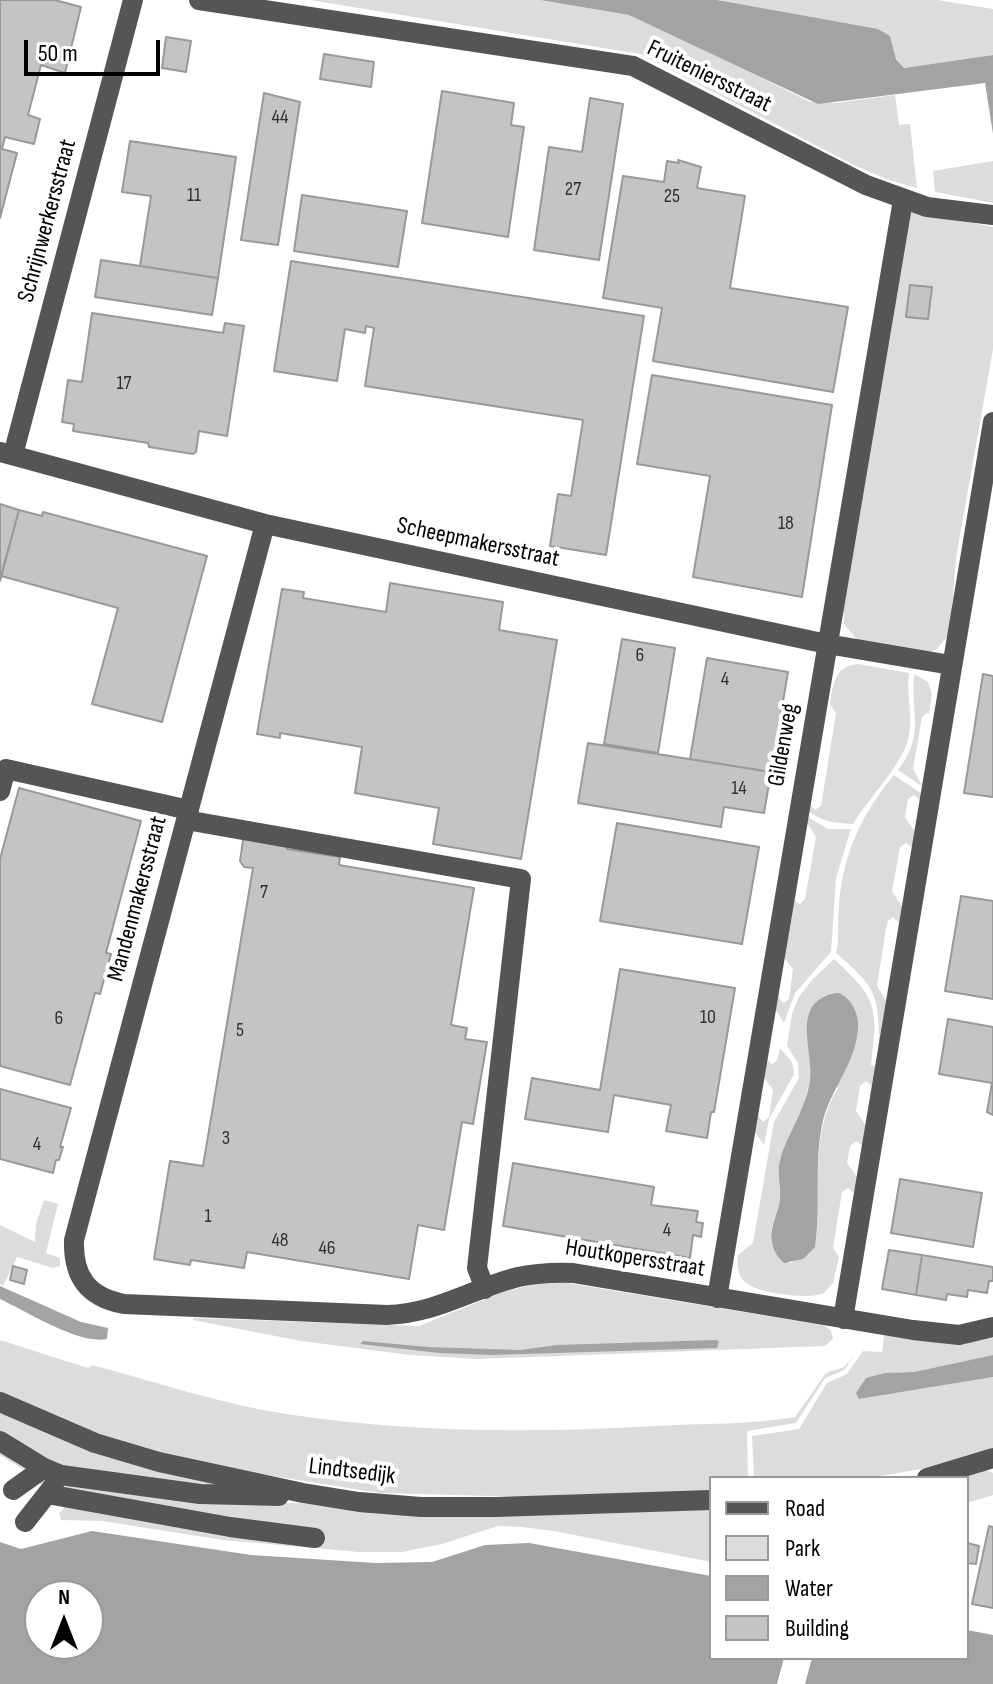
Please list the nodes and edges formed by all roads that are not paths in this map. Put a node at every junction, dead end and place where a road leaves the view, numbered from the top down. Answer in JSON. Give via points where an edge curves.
{"nodes":[{"id":1,"x":133,"y":0,"type":"edge"},
{"id":2,"x":199,"y":0,"type":"edge"},
{"id":3,"x":903,"y":200,"type":"junction"},
{"id":4,"x":993,"y":215,"type":"edge"},
{"id":5,"x":993,"y":422,"type":"edge"},
{"id":6,"x":7,"y":454,"type":"edge"},
{"id":7,"x":265,"y":524,"type":"junction"},
{"id":8,"x":827,"y":644,"type":"junction"},
{"id":9,"x":951,"y":665,"type":"junction"},
{"id":10,"x":0,"y":791,"type":"edge"},
{"id":11,"x":188,"y":815,"type":"junction"},
{"id":12,"x":86,"y":1285,"type":"joint"},
{"id":13,"x":485,"y":1289,"type":"junction"},
{"id":14,"x":717,"y":1298,"type":"junction"},
{"id":15,"x":843,"y":1319,"type":"junction"},
{"id":16,"x":993,"y":1327,"type":"edge"},
{"id":17,"x":0,"y":1402,"type":"edge"},
{"id":18,"x":0,"y":1441,"type":"edge"},
{"id":19,"x":993,"y":1458,"type":"edge"},
{"id":20,"x":52,"y":1472,"type":"junction"},
{"id":21,"x":934,"y":1476,"type":"edge"},
{"id":22,"x":13,"y":1490,"type":"dead end"},
{"id":23,"x":303,"y":1493,"type":"junction"},
{"id":24,"x":47,"y":1494,"type":"junction"},
{"id":25,"x":709,"y":1500,"type":"edge"},
{"id":26,"x":25,"y":1522,"type":"dead end"},
{"id":27,"x":315,"y":1538,"type":"dead end"}],
"edges":[{"from":1,"to":6,"type":"street","name":"Schrijnwerkersstraat"},
{"from":2,"to":3,"type":"street","name":"Fruiteniersstraat","via":[[633,66]]},
{"from":3,"to":4,"type":"street","name":"Fruiteniersstraat"},
{"from":3,"to":8,"type":"street","name":"Gildenweg"},
{"from":5,"to":9,"type":"street"},
{"from":6,"to":7,"type":"street","name":"Scheepmakersstraat"},
{"from":7,"to":8,"type":"street","name":"Scheepmakersstraat"},
{"from":7,"to":11,"type":"street","name":"Mandenmakersstraat"},
{"from":8,"to":9,"type":"street","name":"Scheepmakersstraat"},
{"from":8,"to":14,"type":"street","name":"Gildenweg"},
{"from":9,"to":15,"type":"street"},
{"from":10,"to":11,"type":"street","via":[[6,769]]},
{"from":11,"to":12,"type":"street","name":"Mandenmakersstraat","via":[[74,1240],[78,1274]]},
{"from":11,"to":13,"type":"street","via":[[521,879],[477,1268]]},
{"from":12,"to":13,"type":"street","name":"Houtkopersstraat","via":[[100,1297],[124,1304],[387,1315],[427,1311]]},
{"from":13,"to":14,"type":"street","name":"Houtkopersstraat","via":[[516,1277],[560,1272]]},
{"from":14,"to":15,"type":"street","name":"Houtkopersstraat"},
{"from":15,"to":16,"type":"street","name":"Houtkopersstraat","via":[[959,1335]]},
{"from":17,"to":23,"type":"street","name":"Lindtsedijk","via":[[108,1447]]},
{"from":18,"to":20,"type":"street"},
{"from":19,"to":21,"type":"street"},
{"from":20,"to":22,"type":"street"},
{"from":20,"to":23,"type":"street","via":[[238,1497]]},
{"from":20,"to":24,"type":"street"},
{"from":23,"to":25,"type":"street","name":"Lindtsedijk","via":[[421,1507]]},
{"from":24,"to":26,"type":"street"},
{"from":24,"to":27,"type":"street"}]}
